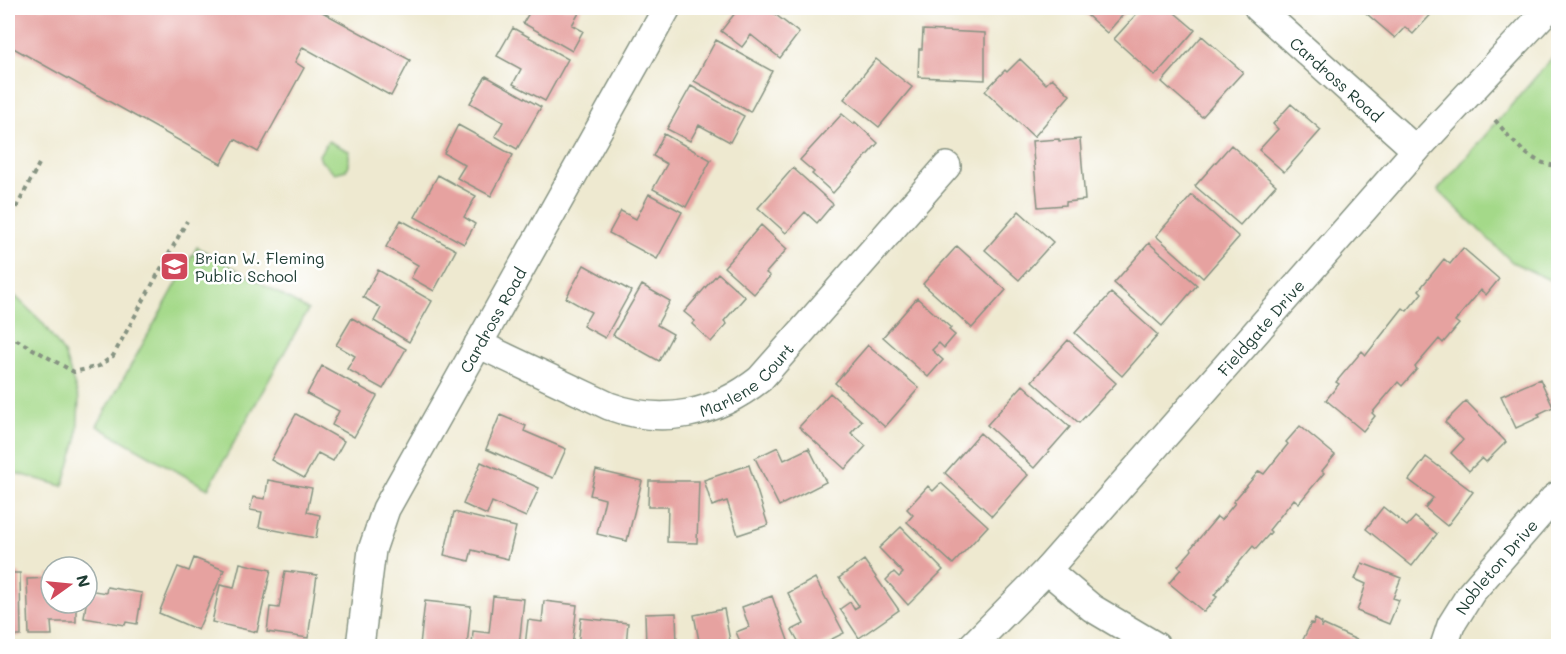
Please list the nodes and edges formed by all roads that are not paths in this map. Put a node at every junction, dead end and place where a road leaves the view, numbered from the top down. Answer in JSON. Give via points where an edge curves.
{"nodes":[{"id":1,"x":667,"y":8,"type":"edge"},
{"id":2,"x":1258,"y":8,"type":"edge"},
{"id":3,"x":1549,"y":8,"type":"edge"},
{"id":4,"x":1416,"y":150,"type":"junction"},
{"id":5,"x":947,"y":166,"type":"dead end"},
{"id":6,"x":478,"y":344,"type":"junction"},
{"id":7,"x":1558,"y":495,"type":"edge"},
{"id":8,"x":1047,"y":570,"type":"junction"},
{"id":9,"x":360,"y":646,"type":"edge"},
{"id":10,"x":972,"y":646,"type":"edge"},
{"id":11,"x":1156,"y":646,"type":"edge"},
{"id":12,"x":1444,"y":646,"type":"edge"}],
"edges":[{"from":1,"to":6,"type":"street","name":"Cardross Road"},
{"from":2,"to":4,"type":"street","name":"Cardross Road"},
{"from":3,"to":4,"type":"street","name":"Fieldgate Drive"},
{"from":4,"to":8,"type":"street","name":"Fieldgate Drive"},
{"from":5,"to":6,"type":"street","name":"Marlene Court","via":[[760,379],[714,407],[673,416],[630,413]]},
{"from":6,"to":9,"type":"street","name":"Cardross Road","via":[[378,528],[367,575]]},
{"from":7,"to":12,"type":"street","name":"Nobleton Drive","via":[[1471,592],[1451,625]]},
{"from":8,"to":10,"type":"street","name":"Fieldgate Drive"},
{"from":8,"to":11,"type":"street","via":[[1092,608]]}]}
